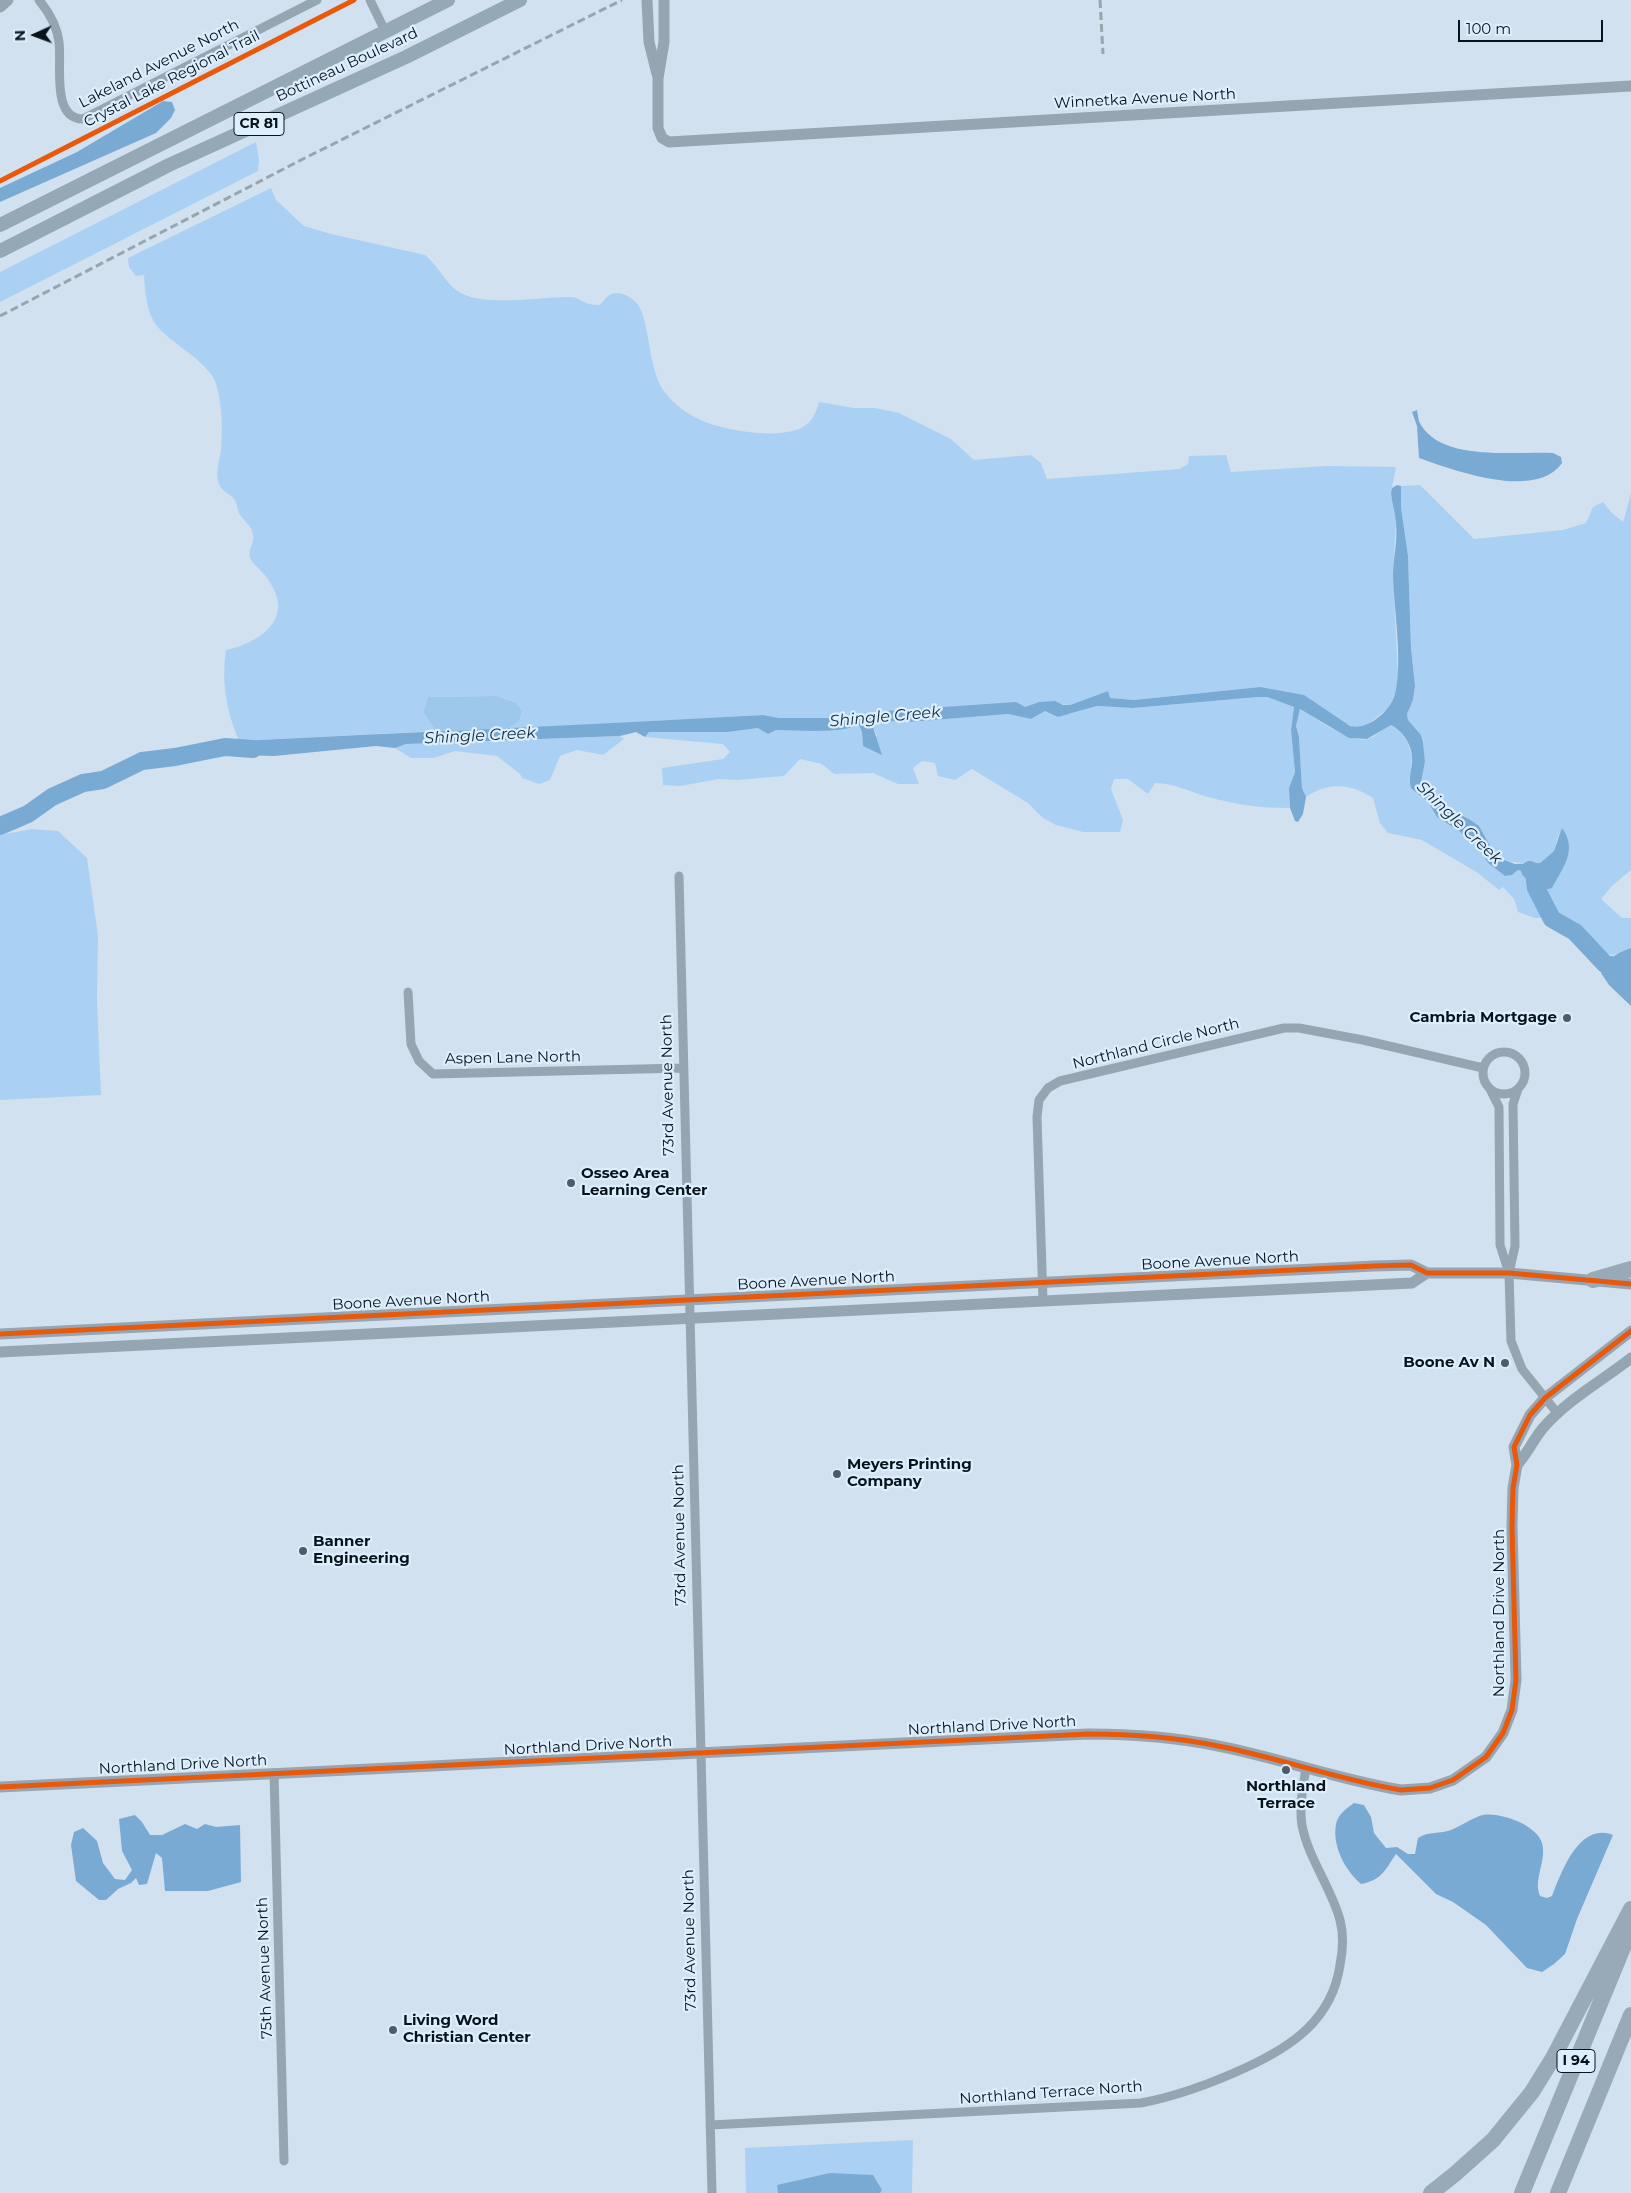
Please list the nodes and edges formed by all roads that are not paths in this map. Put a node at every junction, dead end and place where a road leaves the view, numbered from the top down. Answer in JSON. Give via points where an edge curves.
{"nodes":[{"id":1,"x":8,"y":0,"type":"edge"},
{"id":2,"x":39,"y":0,"type":"edge"},
{"id":3,"x":317,"y":0,"type":"edge"},
{"id":4,"x":370,"y":0,"type":"edge"},
{"id":5,"x":448,"y":0,"type":"edge"},
{"id":6,"x":520,"y":0,"type":"edge"},
{"id":7,"x":647,"y":0,"type":"edge"},
{"id":8,"x":664,"y":0,"type":"edge"},
{"id":9,"x":0,"y":7,"type":"edge"},
{"id":10,"x":385,"y":31,"type":"junction"},
{"id":11,"x":658,"y":78,"type":"junction"},
{"id":12,"x":1631,"y":86,"type":"edge"},
{"id":13,"x":0,"y":225,"type":"edge"},
{"id":14,"x":0,"y":251,"type":"edge"},
{"id":15,"x":679,"y":876,"type":"dead end"},
{"id":16,"x":408,"y":992,"type":"dead end"},
{"id":17,"x":683,"y":1068,"type":"junction"},
{"id":18,"x":1484,"y":1068,"type":"junction"},
{"id":19,"x":1518,"y":1088,"type":"junction"},
{"id":20,"x":1490,"y":1089,"type":"junction"},
{"id":21,"x":1631,"y":1269,"type":"edge"},
{"id":22,"x":1508,"y":1272,"type":"junction"},
{"id":23,"x":1427,"y":1273,"type":"junction"},
{"id":24,"x":1593,"y":1280,"type":"junction"},
{"id":25,"x":1042,"y":1282,"type":"junction"},
{"id":26,"x":1631,"y":1284,"type":"edge"},
{"id":27,"x":689,"y":1300,"type":"junction"},
{"id":28,"x":1043,"y":1300,"type":"junction"},
{"id":29,"x":690,"y":1318,"type":"junction"},
{"id":30,"x":1631,"y":1331,"type":"edge"},
{"id":31,"x":0,"y":1334,"type":"edge"},
{"id":32,"x":0,"y":1352,"type":"edge"},
{"id":33,"x":1631,"y":1358,"type":"edge"},
{"id":34,"x":1544,"y":1398,"type":"junction"},
{"id":35,"x":1558,"y":1414,"type":"junction"},
{"id":36,"x":1517,"y":1465,"type":"junction"},
{"id":37,"x":701,"y":1752,"type":"junction"},
{"id":38,"x":1306,"y":1768,"type":"junction"},
{"id":39,"x":274,"y":1773,"type":"junction"},
{"id":40,"x":0,"y":1787,"type":"edge"},
{"id":41,"x":1631,"y":1909,"type":"edge"},
{"id":42,"x":1631,"y":1928,"type":"edge"},
{"id":43,"x":1631,"y":2015,"type":"edge"},
{"id":44,"x":710,"y":2125,"type":"junction"},
{"id":45,"x":284,"y":2161,"type":"dead end"},
{"id":46,"x":712,"y":2193,"type":"edge"},
{"id":47,"x":1431,"y":2193,"type":"edge"},
{"id":48,"x":1522,"y":2193,"type":"edge"},
{"id":49,"x":1558,"y":2193,"type":"edge"}],
"edges":[{"from":1,"to":9,"type":"street"},
{"from":2,"to":3,"type":"street","name":"Lakeland Avenue North","via":[[56,26],[62,100],[73,119],[83,119]]},
{"from":4,"to":10,"type":"street"},
{"from":5,"to":10,"type":"highway","name":"Bottineau Boulevard","number":"CR 81"},
{"from":6,"to":14,"type":"highway","name":"Bottineau Boulevard","number":"CR 81","via":[[169,166]]},
{"from":7,"to":11,"type":"street","via":[[648,42]]},
{"from":8,"to":11,"type":"street","via":[[664,42]]},
{"from":10,"to":13,"type":"highway","name":"Bottineau Boulevard","number":"CR 81"},
{"from":11,"to":12,"type":"street","name":"Winnetka Avenue North","via":[[658,128],[662,138],[669,142]]},
{"from":15,"to":17,"type":"street","name":"73rd Avenue North"},
{"from":16,"to":17,"type":"street","name":"Aspen Lane North","via":[[411,1044],[419,1061],[433,1074]]},
{"from":17,"to":27,"type":"street","name":"73rd Avenue North"},
{"from":18,"to":19,"type":"street","via":[[1487,1060],[1496,1053],[1514,1054],[1524,1064],[1526,1072],[1524,1082]]},
{"from":18,"to":20,"type":"street","via":[[1484,1078]]},
{"from":18,"to":25,"type":"street","name":"Northland Circle North","via":[[1299,1028],[1270,1031],[1060,1081],[1048,1088],[1040,1100],[1037,1117]]},
{"from":19,"to":20,"type":"street","via":[[1507,1094]]},
{"from":19,"to":22,"type":"street","via":[[1513,1104],[1515,1246]]},
{"from":20,"to":22,"type":"street","via":[[1498,1107],[1500,1245]]},
{"from":21,"to":24,"type":"highway"},
{"from":22,"to":23,"type":"street","name":"Boone Avenue North"},
{"from":22,"to":24,"type":"street","name":"Boone Avenue North"},
{"from":22,"to":34,"type":"street","via":[[1513,1350],[1522,1369]]},
{"from":23,"to":25,"type":"street","name":"Boone Avenue North","via":[[1411,1265]]},
{"from":23,"to":28,"type":"street","name":"Boone Avenue North","via":[[1412,1283]]},
{"from":24,"to":26,"type":"street","name":"Boone Avenue North"},
{"from":25,"to":27,"type":"street","name":"Boone Avenue North"},
{"from":25,"to":28,"type":"street","name":"Northland Circle North"},
{"from":27,"to":29,"type":"street","name":"73rd Avenue North"},
{"from":27,"to":31,"type":"street","name":"Boone Avenue North"},
{"from":28,"to":29,"type":"street","name":"Boone Avenue North"},
{"from":29,"to":32,"type":"street","name":"Boone Avenue North"},
{"from":29,"to":37,"type":"street","name":"73rd Avenue North"},
{"from":30,"to":34,"type":"street","name":"Northland Drive North"},
{"from":33,"to":35,"type":"street"},
{"from":34,"to":35,"type":"street"},
{"from":34,"to":36,"type":"street","name":"Northland Drive North","via":[[1516,1440]]},
{"from":35,"to":36,"type":"street","via":[[1544,1427]]},
{"from":36,"to":38,"type":"street","name":"Northland Drive North","via":[[1512,1519],[1515,1696],[1508,1722],[1495,1745],[1486,1757],[1464,1774],[1430,1788],[1386,1787]]},
{"from":37,"to":38,"type":"street","name":"Northland Drive North","via":[[1132,1734],[1219,1746]]},
{"from":37,"to":39,"type":"street","name":"Northland Drive North"},
{"from":37,"to":44,"type":"street","name":"73rd Avenue North"},
{"from":38,"to":44,"type":"street","name":"Northland Terrace North","via":[[1302,1824],[1334,1899],[1342,1936],[1342,1955],[1334,1990],[1321,2013],[1290,2044],[1272,2056],[1201,2088],[1140,2103]]},
{"from":39,"to":40,"type":"street","name":"Northland Drive North"},
{"from":39,"to":45,"type":"street","name":"75th Avenue North"},
{"from":41,"to":47,"type":"highway","via":[[1532,2092],[1493,2140]]},
{"from":42,"to":48,"type":"highway","number":"I 94"},
{"from":43,"to":49,"type":"highway","number":"I 94"},
{"from":44,"to":46,"type":"street","name":"73rd Avenue North"}]}
